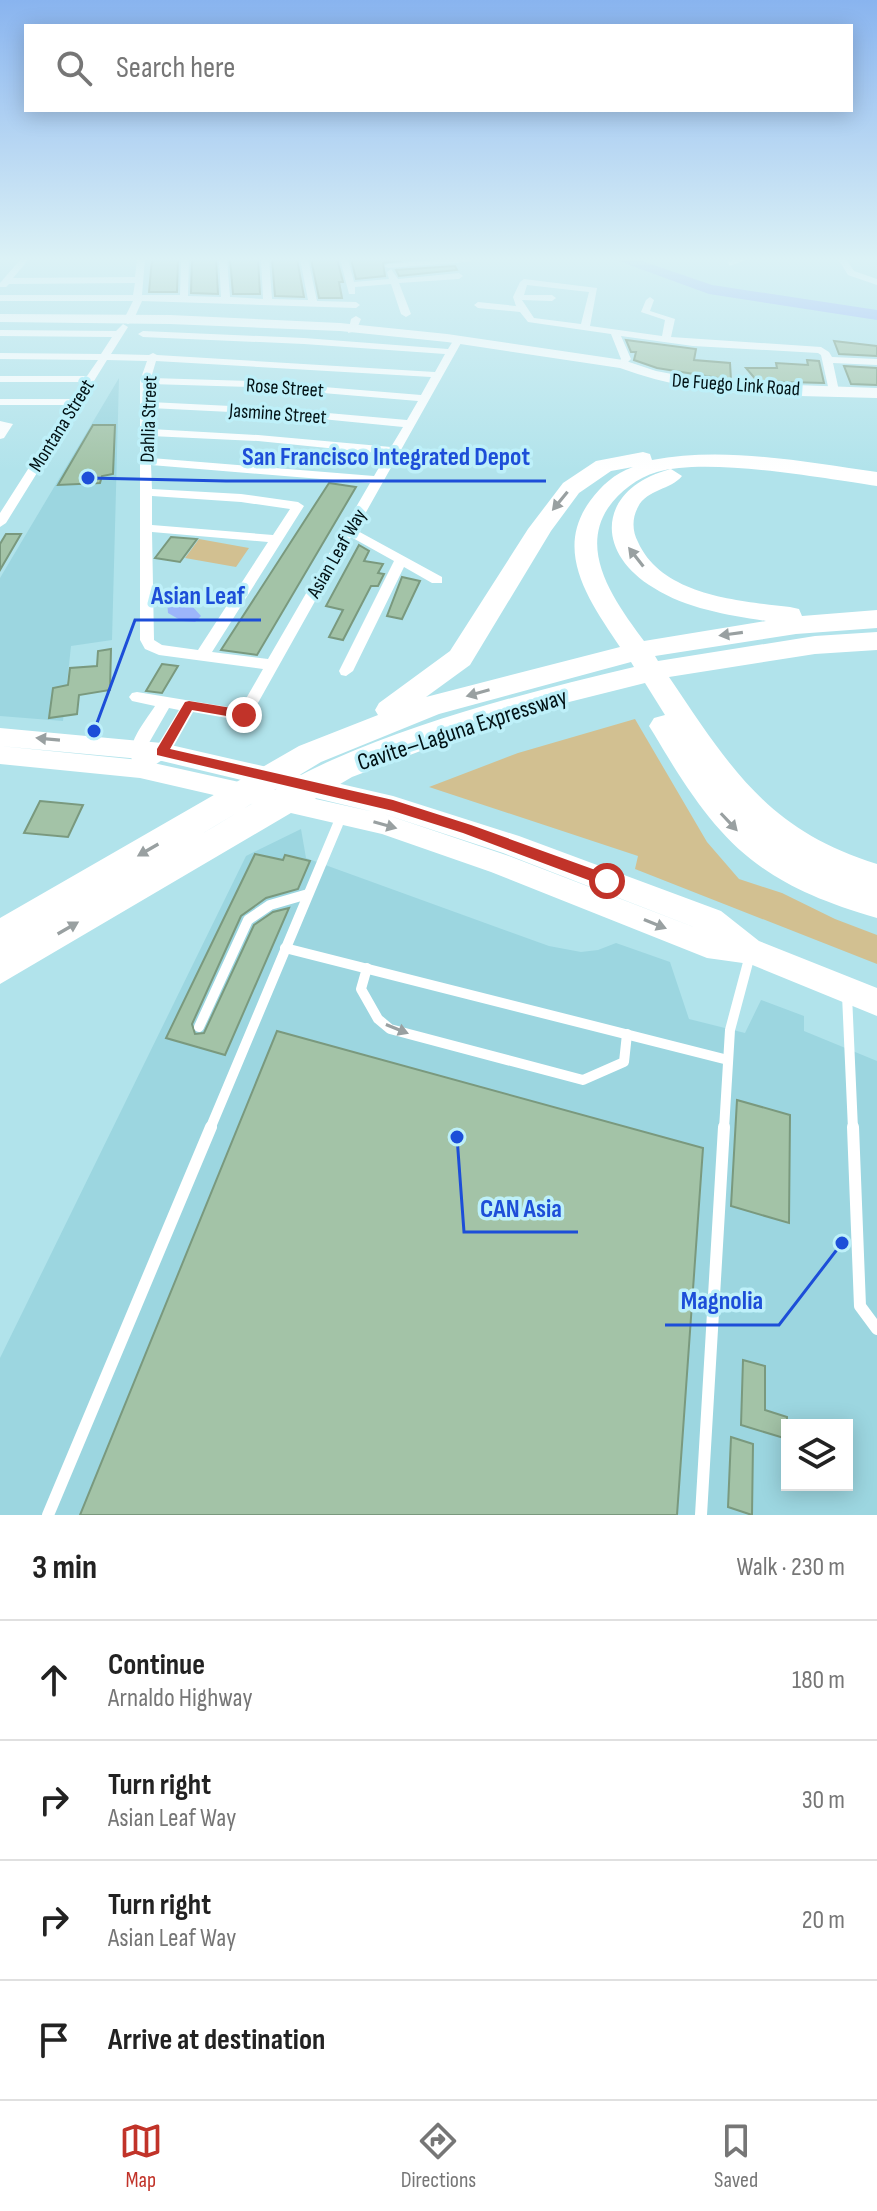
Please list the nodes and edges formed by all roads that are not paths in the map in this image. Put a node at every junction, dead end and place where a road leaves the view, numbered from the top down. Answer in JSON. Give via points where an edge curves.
{"nodes":[{"id":1,"x":52,"y":330,"type":"edge"},
{"id":2,"x":122,"y":330,"type":"edge"},
{"id":3,"x":407,"y":330,"type":"edge"},
{"id":4,"x":590,"y":330,"type":"edge"},
{"id":5,"x":668,"y":330,"type":"edge"},
{"id":6,"x":0,"y":333,"type":"edge"},
{"id":7,"x":615,"y":333,"type":"junction"},
{"id":8,"x":143,"y":334,"type":"dead end"},
{"id":9,"x":666,"y":339,"type":"junction"},
{"id":10,"x":0,"y":356,"type":"edge"},
{"id":11,"x":105,"y":356,"type":"junction"},
{"id":12,"x":153,"y":356,"type":"junction"},
{"id":13,"x":827,"y":360,"type":"junction"},
{"id":14,"x":877,"y":362,"type":"edge"},
{"id":15,"x":623,"y":364,"type":"junction"},
{"id":16,"x":438,"y":375,"type":"junction"},
{"id":17,"x":0,"y":379,"type":"edge"},
{"id":18,"x":90,"y":379,"type":"junction"},
{"id":19,"x":145,"y":381,"type":"junction"},
{"id":20,"x":834,"y":391,"type":"junction"},
{"id":21,"x":877,"y":393,"type":"edge"},
{"id":22,"x":424,"y":398,"type":"junction"},
{"id":23,"x":0,"y":402,"type":"edge"},
{"id":24,"x":76,"y":402,"type":"junction"},
{"id":25,"x":145,"y":405,"type":"junction"},
{"id":26,"x":0,"y":424,"type":"edge"},
{"id":27,"x":410,"y":424,"type":"junction"},
{"id":28,"x":146,"y":432,"type":"junction"},
{"id":29,"x":0,"y":436,"type":"edge"},
{"id":30,"x":395,"y":451,"type":"junction"},
{"id":31,"x":652,"y":456,"type":"junction"},
{"id":32,"x":146,"y":461,"type":"junction"},
{"id":33,"x":758,"y":465,"type":"junction"},
{"id":34,"x":877,"y":466,"type":"edge"},
{"id":35,"x":877,"y":479,"type":"edge"},
{"id":36,"x":378,"y":480,"type":"junction"},
{"id":37,"x":147,"y":492,"type":"junction"},
{"id":38,"x":2,"y":517,"type":"edge"},
{"id":39,"x":147,"y":528,"type":"junction"},
{"id":40,"x":349,"y":531,"type":"junction"},
{"id":41,"x":276,"y":539,"type":"junction"},
{"id":42,"x":401,"y":559,"type":"junction"},
{"id":43,"x":437,"y":580,"type":"dead end"},
{"id":44,"x":608,"y":622,"type":"junction"},
{"id":45,"x":873,"y":627,"type":"edge"},
{"id":46,"x":734,"y":655,"type":"junction"},
{"id":47,"x":201,"y":657,"type":"junction"},
{"id":48,"x":877,"y":660,"type":"edge"},
{"id":49,"x":272,"y":665,"type":"junction"},
{"id":50,"x":346,"y":671,"type":"dead end"},
{"id":51,"x":137,"y":697,"type":"dead end"},
{"id":52,"x":165,"y":702,"type":"junction"},
{"id":53,"x":189,"y":705,"type":"junction"},
{"id":54,"x":664,"y":709,"type":"junction"},
{"id":55,"x":0,"y":737,"type":"edge"},
{"id":56,"x":310,"y":754,"type":"junction"},
{"id":57,"x":0,"y":755,"type":"edge"},
{"id":58,"x":147,"y":757,"type":"junction"},
{"id":59,"x":340,"y":792,"type":"junction"},
{"id":60,"x":877,"y":878,"type":"edge"},
{"id":61,"x":308,"y":894,"type":"junction"},
{"id":62,"x":877,"y":903,"type":"edge"},
{"id":63,"x":0,"y":936,"type":"edge"},
{"id":64,"x":285,"y":948,"type":"junction"},
{"id":65,"x":751,"y":951,"type":"junction"},
{"id":66,"x":0,"y":967,"type":"edge"},
{"id":67,"x":367,"y":968,"type":"junction"},
{"id":68,"x":847,"y":990,"type":"junction"},
{"id":69,"x":877,"y":1002,"type":"edge"},
{"id":70,"x":199,"y":1027,"type":"dead end"},
{"id":71,"x":627,"y":1034,"type":"junction"},
{"id":72,"x":728,"y":1060,"type":"junction"},
{"id":73,"x":877,"y":1329,"type":"edge"},
{"id":74,"x":48,"y":1515,"type":"edge"},
{"id":75,"x":701,"y":1515,"type":"edge"}],
"edges":[{"from":1,"to":6,"type":"street"},
{"from":2,"to":11,"type":"street","name":"Montana Street"},
{"from":3,"to":15,"type":"street","name":"De Fuego Link Road"},
{"from":4,"to":7,"type":"street"},
{"from":5,"to":9,"type":"street"},
{"from":7,"to":9,"type":"street"},
{"from":7,"to":15,"type":"street","via":[[626,359]]},
{"from":8,"to":16,"type":"street","name":"Asian Leaf Way","via":[[453,348]]},
{"from":9,"to":13,"type":"street","via":[[726,338],[821,350]]},
{"from":10,"to":11,"type":"street"},
{"from":11,"to":12,"type":"street"},
{"from":11,"to":18,"type":"street","name":"Montana Street"},
{"from":12,"to":16,"type":"street"},
{"from":12,"to":19,"type":"street","name":"Dahlia Street"},
{"from":13,"to":14,"type":"street"},
{"from":13,"to":20,"type":"street"},
{"from":15,"to":20,"type":"street","name":"De Fuego Link Road","via":[[696,385]]},
{"from":16,"to":22,"type":"street","name":"Asian Leaf Way"},
{"from":17,"to":18,"type":"street"},
{"from":18,"to":24,"type":"street","name":"Montana Street"},
{"from":19,"to":22,"type":"street","name":"Rose Street"},
{"from":19,"to":25,"type":"street","name":"Dahlia Street"},
{"from":20,"to":21,"type":"street","name":"De Fuego Link Road"},
{"from":22,"to":27,"type":"street","name":"Asian Leaf Way"},
{"from":23,"to":24,"type":"street"},
{"from":24,"to":38,"type":"street","name":"Montana Street"},
{"from":25,"to":27,"type":"street","name":"Jasmine Street"},
{"from":25,"to":28,"type":"street","name":"Dahlia Street"},
{"from":26,"to":29,"type":"street","via":[[8,424]]},
{"from":27,"to":30,"type":"street","name":"Asian Leaf Way"},
{"from":28,"to":30,"type":"street"},
{"from":28,"to":32,"type":"street","name":"Dahlia Street"},
{"from":30,"to":36,"type":"street","name":"Asian Leaf Way"},
{"from":31,"to":34,"type":"highway","via":[[713,452]]},
{"from":31,"to":44,"type":"highway","via":[[606,476],[575,517],[572,567]]},
{"from":31,"to":56,"type":"highway","one_way":true,"via":[[604,466],[577,482],[540,529],[460,658],[385,713]]},
{"from":32,"to":36,"type":"street"},
{"from":32,"to":37,"type":"street","name":"Dahlia Street"},
{"from":33,"to":35,"type":"highway"},
{"from":33,"to":44,"type":"highway","via":[[667,463],[638,470],[613,486],[592,516],[585,550]]},
{"from":45,"to":33,"type":"highway","one_way":true,"via":[[710,602],[659,579],[633,555],[622,520],[644,488],[710,468]]},
{"from":36,"to":40,"type":"street","name":"Asian Leaf Way"},
{"from":37,"to":39,"type":"street","name":"Dahlia Street"},
{"from":37,"to":41,"type":"street","via":[[297,505]]},
{"from":39,"to":41,"type":"street"},
{"from":39,"to":47,"type":"street","name":"Dahlia Street","via":[[147,640],[159,650]]},
{"from":40,"to":42,"type":"street"},
{"from":40,"to":49,"type":"street","name":"Asian Leaf Way"},
{"from":41,"to":47,"type":"street"},
{"from":42,"to":43,"type":"street"},
{"from":42,"to":50,"type":"street"},
{"from":44,"to":54,"type":"highway"},
{"from":45,"to":46,"type":"highway","name":"Cavite–Laguna Expressway"},
{"from":45,"to":56,"type":"highway","name":"Cavite–Laguna Expressway","one_way":true,"via":[[796,625],[658,646],[431,706]]},
{"from":46,"to":48,"type":"highway","via":[[830,653]]},
{"from":46,"to":59,"type":"highway","name":"Cavite–Laguna Expressway","via":[[537,700],[450,728]]},
{"from":47,"to":49,"type":"street","name":"Dahlia Street"},
{"from":49,"to":53,"type":"street","name":"Asian Leaf Way","via":[[244,715]]},
{"from":51,"to":52,"type":"street","name":"Asian Leaf Way"},
{"from":52,"to":53,"type":"street","name":"Asian Leaf Way"},
{"from":52,"to":58,"type":"street"},
{"from":53,"to":58,"type":"street"},
{"from":54,"to":60,"type":"highway","via":[[762,823],[814,856]]},
{"from":54,"to":62,"type":"highway","one_way":true,"via":[[706,795],[748,841],[805,878]]},
{"from":58,"to":55,"type":"street","one_way":true},
{"from":56,"to":63,"type":"highway","name":"Cavite–Laguna Expressway","one_way":true},
{"from":57,"to":58,"type":"street"},
{"from":58,"to":59,"type":"street","via":[[208,761]]},
{"from":58,"to":59,"type":"street","via":[[173,776],[309,806]]},
{"from":59,"to":61,"type":"lane"},
{"from":59,"to":65,"type":"street","via":[[456,848],[707,945]]},
{"from":66,"to":59,"type":"highway","name":"Cavite–Laguna Expressway","one_way":true},
{"from":61,"to":64,"type":"lane"},
{"from":61,"to":70,"type":"lane","via":[[270,905],[248,920]]},
{"from":64,"to":67,"type":"lane"},
{"from":64,"to":74,"type":"lane"},
{"from":65,"to":68,"type":"street"},
{"from":65,"to":72,"type":"lane","via":[[730,1030]]},
{"from":67,"to":71,"type":"lane"},
{"from":67,"to":71,"type":"lane","one_way":true,"via":[[361,989],[390,1029],[583,1080],[624,1062]]},
{"from":68,"to":69,"type":"street"},
{"from":68,"to":73,"type":"lane","via":[[860,1306]]},
{"from":71,"to":72,"type":"lane"},
{"from":72,"to":75,"type":"lane"}]}
